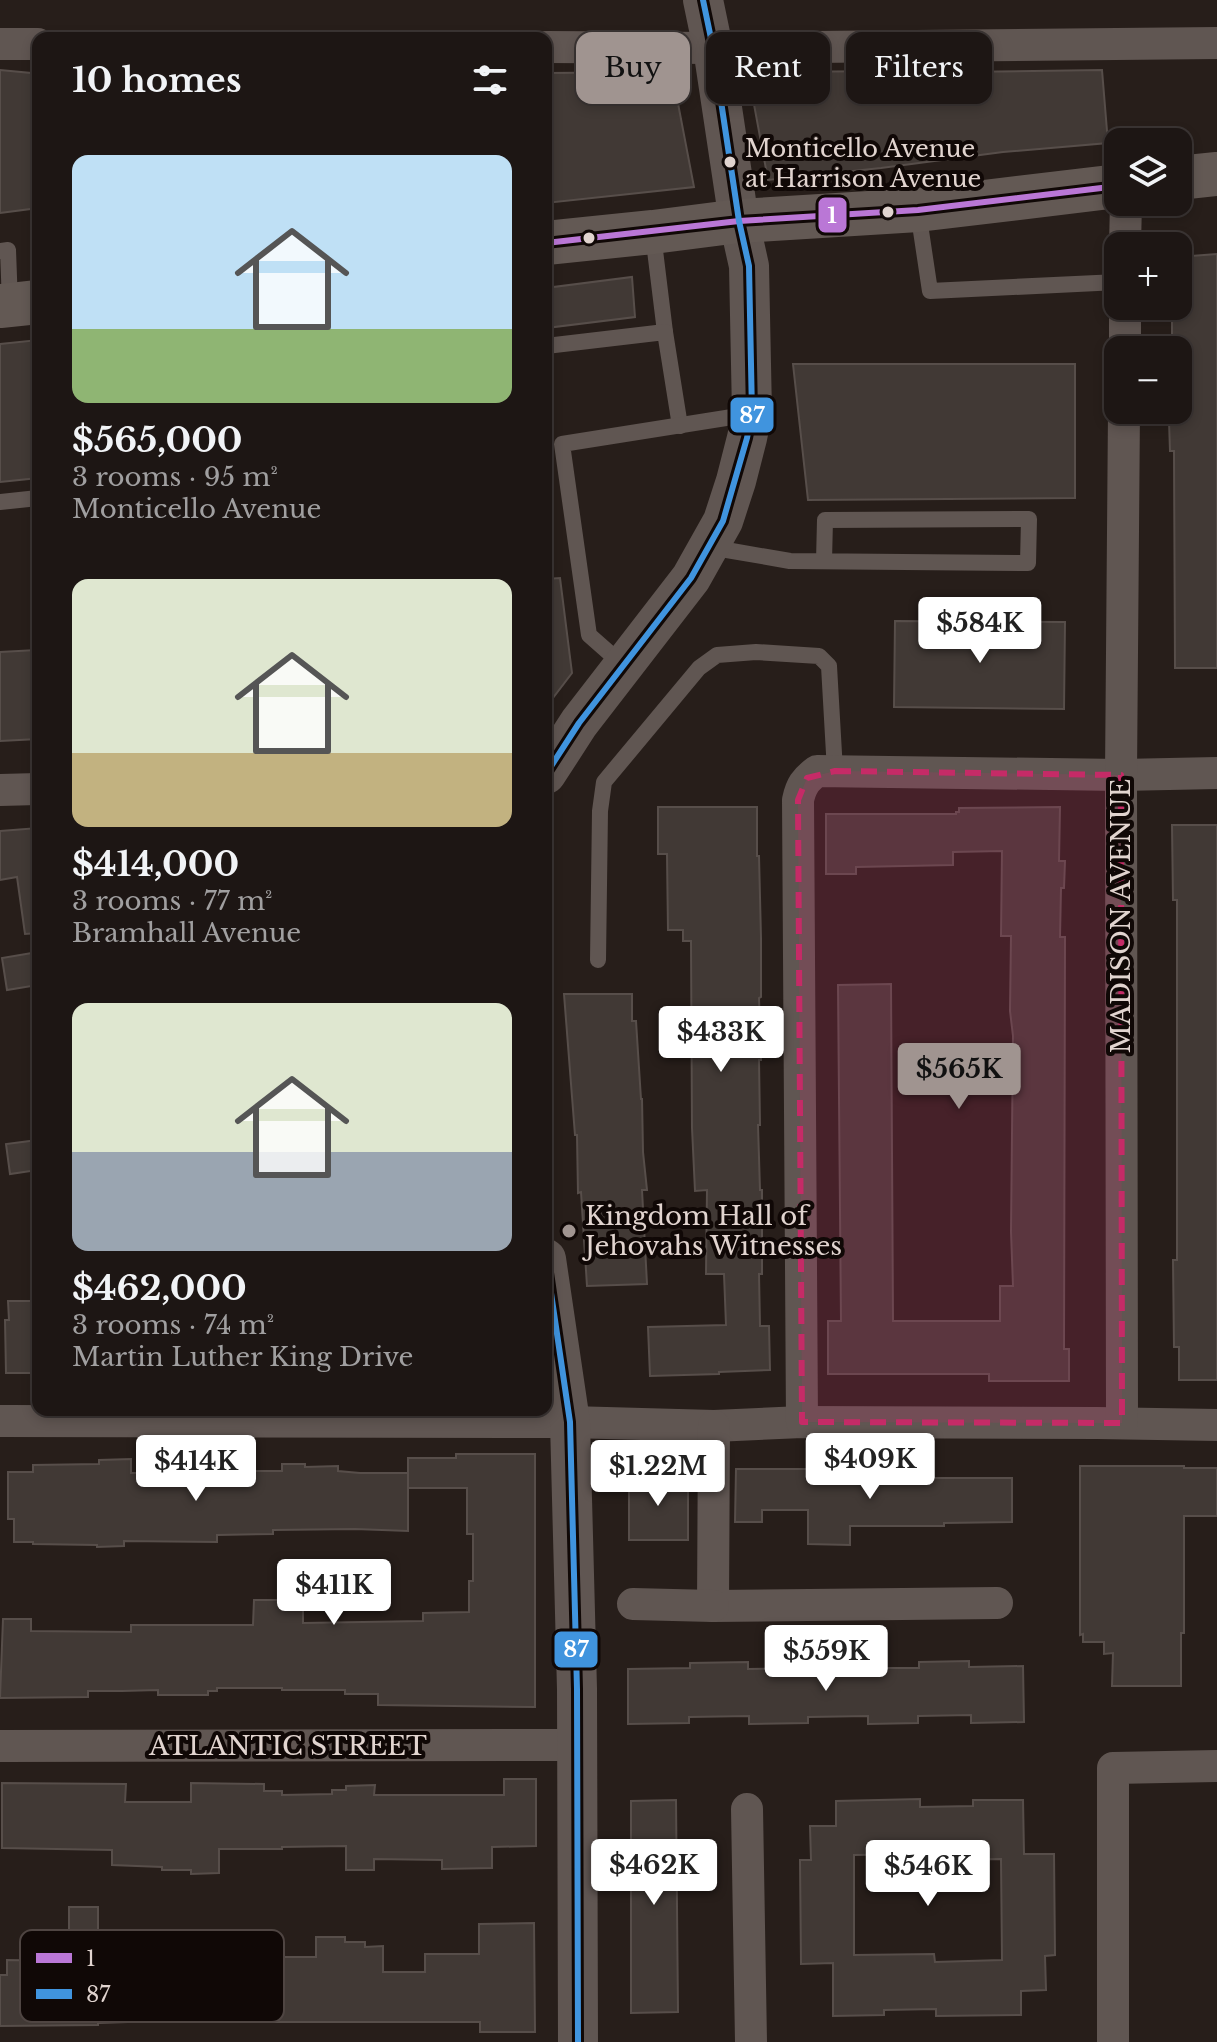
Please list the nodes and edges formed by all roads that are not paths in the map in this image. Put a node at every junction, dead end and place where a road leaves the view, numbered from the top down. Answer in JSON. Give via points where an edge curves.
{"nodes":[{"id":1,"x":703,"y":0,"type":"edge"},
{"id":2,"x":710,"y":32,"type":"edge"},
{"id":3,"x":1217,"y":43,"type":"edge"},
{"id":4,"x":0,"y":44,"type":"edge"},
{"id":5,"x":32,"y":44,"type":"edge"},
{"id":6,"x":552,"y":47,"type":"edge"},
{"id":7,"x":830,"y":47,"type":"edge"},
{"id":8,"x":706,"y":48,"type":"edge"},
{"id":9,"x":721,"y":104,"type":"edge"},
{"id":10,"x":1217,"y":174,"type":"edge"},
{"id":11,"x":1192,"y":177,"type":"edge"},
{"id":12,"x":1104,"y":188,"type":"edge"},
{"id":13,"x":918,"y":210,"type":"junction"},
{"id":14,"x":739,"y":221,"type":"junction"},
{"id":15,"x":653,"y":232,"type":"junction"},
{"id":16,"x":552,"y":242,"type":"edge"},
{"id":17,"x":0,"y":251,"type":"edge"},
{"id":18,"x":1104,"y":283,"type":"edge"},
{"id":19,"x":16,"y":305,"type":"edge"},
{"id":20,"x":665,"y":332,"type":"junction"},
{"id":21,"x":552,"y":345,"type":"edge"},
{"id":22,"x":752,"y":413,"type":"junction"},
{"id":23,"x":1124,"y":424,"type":"edge"},
{"id":24,"x":680,"y":426,"type":"junction"},
{"id":25,"x":554,"y":445,"type":"edge"},
{"id":26,"x":32,"y":499,"type":"edge"},
{"id":27,"x":0,"y":502,"type":"edge"},
{"id":28,"x":708,"y":547,"type":"junction"},
{"id":29,"x":824,"y":561,"type":"junction"},
{"id":30,"x":623,"y":665,"type":"junction"},
{"id":31,"x":552,"y":765,"type":"edge"},
{"id":32,"x":1217,"y":773,"type":"edge"},
{"id":33,"x":821,"y":774,"type":"junction"},
{"id":34,"x":1121,"y":775,"type":"junction"},
{"id":35,"x":32,"y":789,"type":"edge"},
{"id":36,"x":0,"y":790,"type":"edge"},
{"id":37,"x":598,"y":960,"type":"dead end"},
{"id":38,"x":552,"y":1300,"type":"edge"},
{"id":39,"x":208,"y":1416,"type":"edge"},
{"id":40,"x":296,"y":1416,"type":"edge"},
{"id":41,"x":0,"y":1421,"type":"edge"},
{"id":42,"x":570,"y":1422,"type":"junction"},
{"id":43,"x":802,"y":1422,"type":"junction"},
{"id":44,"x":1122,"y":1423,"type":"junction"},
{"id":45,"x":1217,"y":1425,"type":"edge"},
{"id":46,"x":714,"y":1426,"type":"junction"},
{"id":47,"x":997,"y":1603,"type":"dead end"},
{"id":48,"x":633,"y":1604,"type":"dead end"},
{"id":49,"x":713,"y":1606,"type":"junction"},
{"id":50,"x":577,"y":1745,"type":"junction"},
{"id":51,"x":0,"y":1746,"type":"edge"},
{"id":52,"x":1217,"y":1757,"type":"edge"},
{"id":53,"x":1217,"y":1766,"type":"edge"},
{"id":54,"x":747,"y":1809,"type":"dead end"},
{"id":55,"x":578,"y":2042,"type":"edge"},
{"id":56,"x":751,"y":2042,"type":"edge"},
{"id":57,"x":1113,"y":2042,"type":"edge"}],
"edges":[{"from":1,"to":2,"type":"street"},
{"from":3,"to":7,"type":"street"},
{"from":4,"to":5,"type":"street"},
{"from":6,"to":8,"type":"street"},
{"from":9,"to":14,"type":"street"},
{"from":10,"to":11,"type":"main road"},
{"from":12,"to":13,"type":"main road"},
{"from":13,"to":14,"type":"main road"},
{"from":13,"to":18,"type":"lane","via":[[930,291]]},
{"from":14,"to":15,"type":"main road"},
{"from":14,"to":22,"type":"street","via":[[749,266]]},
{"from":15,"to":16,"type":"main road"},
{"from":15,"to":20,"type":"lane"},
{"from":17,"to":19,"type":"lane","via":[[8,250]]},
{"from":20,"to":21,"type":"lane"},
{"from":20,"to":24,"type":"lane"},
{"from":22,"to":24,"type":"lane"},
{"from":22,"to":28,"type":"street","via":[[723,521]]},
{"from":23,"to":34,"type":"street","name":"MADISON AVENUE"},
{"from":24,"to":25,"type":"lane"},
{"from":25,"to":30,"type":"lane","via":[[589,635]]},
{"from":26,"to":27,"type":"lane"},
{"from":28,"to":29,"type":"lane","via":[[790,561]]},
{"from":28,"to":30,"type":"street","via":[[691,578]]},
{"from":29,"to":29,"type":"lane","via":[[1028,563],[1029,519],[825,520]]},
{"from":30,"to":31,"type":"street"},
{"from":32,"to":34,"type":"street"},
{"from":33,"to":34,"type":"street"},
{"from":33,"to":37,"type":"lane","via":[[829,666],[819,656],[717,655],[699,668],[604,782]]},
{"from":33,"to":43,"type":"street","via":[[801,787],[798,800]]},
{"from":34,"to":44,"type":"street","name":"MADISON AVENUE"},
{"from":35,"to":36,"type":"street"},
{"from":38,"to":42,"type":"street"},
{"from":39,"to":41,"type":"street"},
{"from":40,"to":42,"type":"street"},
{"from":42,"to":46,"type":"street"},
{"from":42,"to":50,"type":"street"},
{"from":43,"to":44,"type":"street"},
{"from":43,"to":46,"type":"street"},
{"from":44,"to":45,"type":"street"},
{"from":46,"to":49,"type":"street"},
{"from":47,"to":49,"type":"street"},
{"from":48,"to":49,"type":"street"},
{"from":50,"to":51,"type":"street","name":"ATLANTIC STREET"},
{"from":50,"to":55,"type":"street"},
{"from":52,"to":53,"type":"lane"},
{"from":53,"to":57,"type":"street","via":[[1113,1768]]},
{"from":54,"to":56,"type":"street"}]}
